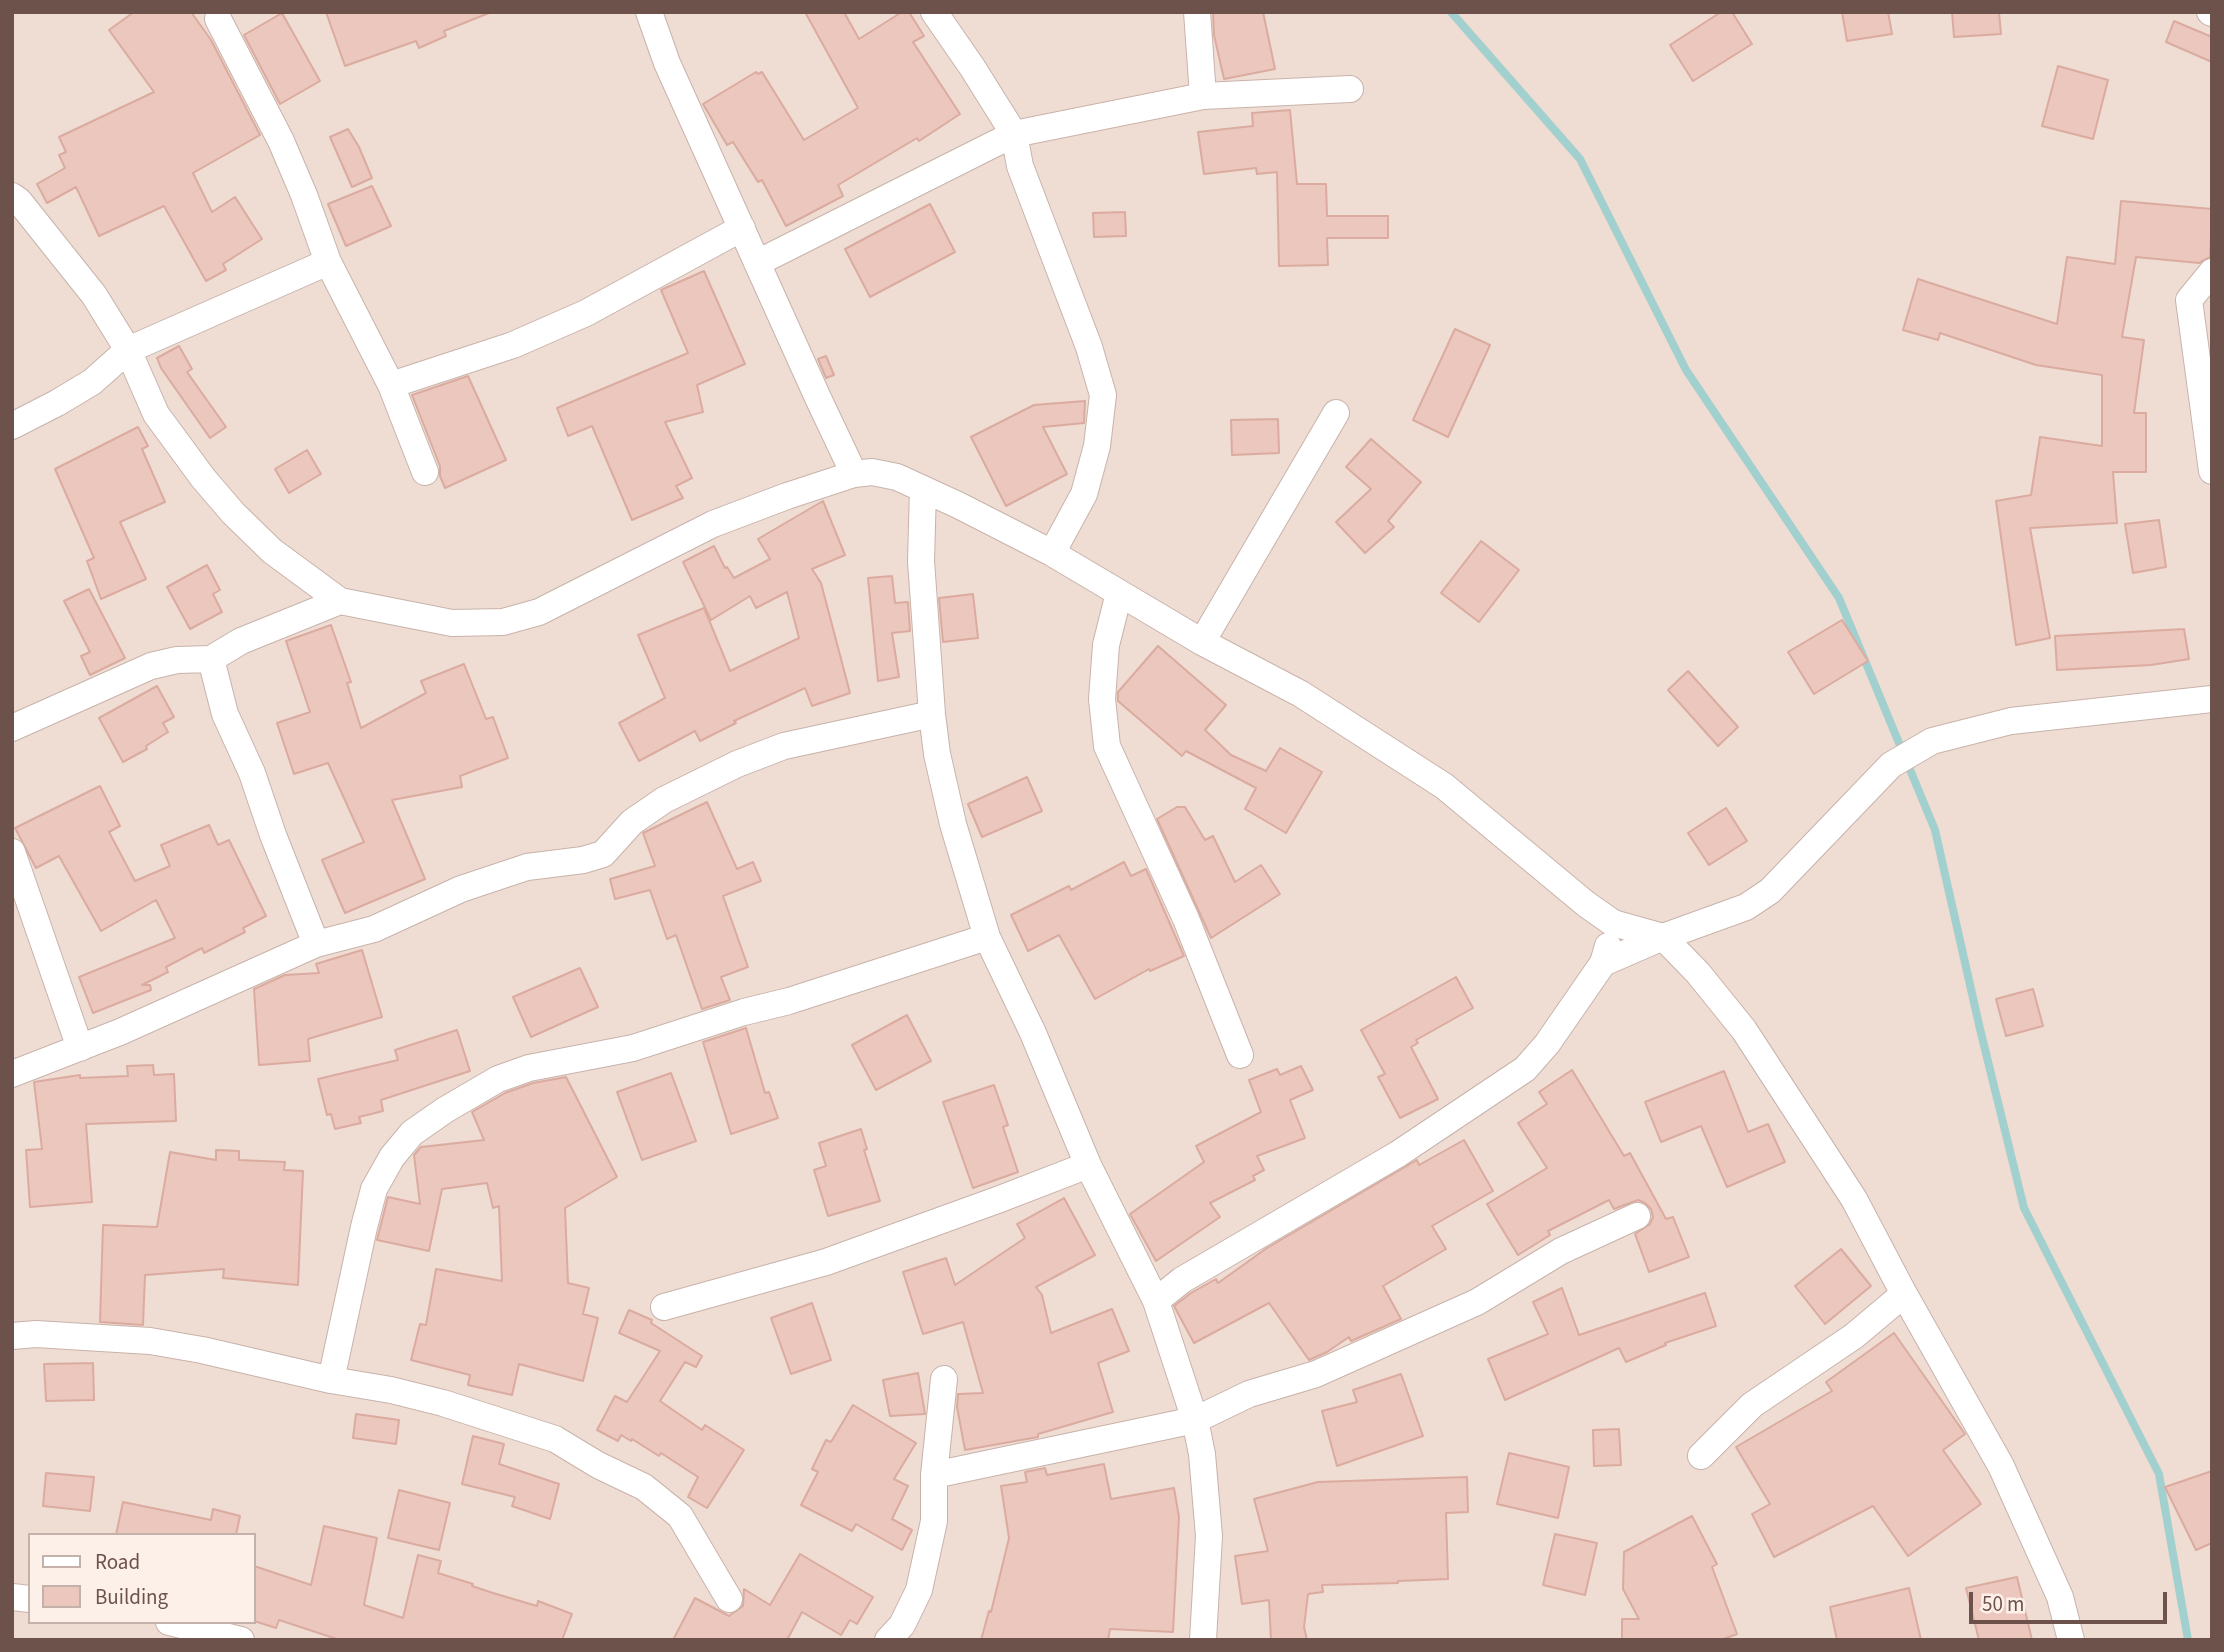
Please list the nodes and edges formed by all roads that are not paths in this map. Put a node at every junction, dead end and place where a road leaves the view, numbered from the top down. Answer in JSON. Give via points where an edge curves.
{"nodes":[{"id":1,"x":649,"y":12,"type":"edge"},
{"id":2,"x":934,"y":12,"type":"edge"},
{"id":3,"x":1197,"y":12,"type":"edge"},
{"id":4,"x":218,"y":19,"type":"dead end"},
{"id":5,"x":1350,"y":89,"type":"dead end"},
{"id":6,"x":1203,"y":96,"type":"junction"},
{"id":7,"x":1014,"y":134,"type":"junction"},
{"id":8,"x":12,"y":196,"type":"edge"},
{"id":9,"x":742,"y":228,"type":"junction"},
{"id":10,"x":328,"y":262,"type":"junction"},
{"id":11,"x":757,"y":263,"type":"junction"},
{"id":12,"x":2212,"y":272,"type":"edge"},
{"id":13,"x":128,"y":350,"type":"junction"},
{"id":14,"x":391,"y":385,"type":"junction"},
{"id":15,"x":1336,"y":413,"type":"dead end"},
{"id":16,"x":12,"y":426,"type":"edge"},
{"id":17,"x":2212,"y":471,"type":"edge"},
{"id":18,"x":425,"y":472,"type":"dead end"},
{"id":19,"x":854,"y":474,"type":"junction"},
{"id":20,"x":923,"y":489,"type":"junction"},
{"id":21,"x":1052,"y":553,"type":"junction"},
{"id":22,"x":1119,"y":593,"type":"junction"},
{"id":23,"x":340,"y":601,"type":"junction"},
{"id":24,"x":1202,"y":642,"type":"junction"},
{"id":25,"x":211,"y":659,"type":"junction"},
{"id":26,"x":2212,"y":699,"type":"edge"},
{"id":27,"x":932,"y":714,"type":"junction"},
{"id":28,"x":12,"y":728,"type":"edge"},
{"id":29,"x":12,"y":852,"type":"edge"},
{"id":30,"x":1613,"y":923,"type":"junction"},
{"id":31,"x":987,"y":937,"type":"junction"},
{"id":32,"x":1663,"y":937,"type":"junction"},
{"id":33,"x":316,"y":944,"type":"junction"},
{"id":34,"x":1603,"y":963,"type":"junction"},
{"id":35,"x":79,"y":1048,"type":"junction"},
{"id":36,"x":1240,"y":1055,"type":"dead end"},
{"id":37,"x":12,"y":1074,"type":"edge"},
{"id":38,"x":1088,"y":1165,"type":"junction"},
{"id":39,"x":1637,"y":1216,"type":"dead end"},
{"id":40,"x":1904,"y":1294,"type":"junction"},
{"id":41,"x":1156,"y":1301,"type":"junction"},
{"id":42,"x":664,"y":1307,"type":"dead end"},
{"id":43,"x":12,"y":1336,"type":"edge"},
{"id":44,"x":944,"y":1379,"type":"dead end"},
{"id":45,"x":331,"y":1380,"type":"junction"},
{"id":46,"x":1195,"y":1420,"type":"junction"},
{"id":47,"x":1701,"y":1456,"type":"dead end"},
{"id":48,"x":934,"y":1475,"type":"junction"},
{"id":49,"x":729,"y":1599,"type":"dead end"},
{"id":50,"x":177,"y":1624,"type":"edge"},
{"id":51,"x":241,"y":1640,"type":"edge"},
{"id":52,"x":888,"y":1640,"type":"edge"},
{"id":53,"x":1203,"y":1640,"type":"edge"},
{"id":54,"x":2071,"y":1640,"type":"edge"}],
"edges":[{"from":1,"to":9,"type":"street","via":[[667,63]]},
{"from":2,"to":7,"type":"street"},
{"from":3,"to":6,"type":"street"},
{"from":4,"to":10,"type":"street","via":[[281,141]]},
{"from":5,"to":6,"type":"street"},
{"from":6,"to":7,"type":"street"},
{"from":7,"to":11,"type":"street"},
{"from":7,"to":21,"type":"street","via":[[1020,166],[1103,395],[1097,446],[1084,494]]},
{"from":8,"to":13,"type":"street","via":[[94,295]]},
{"from":9,"to":11,"type":"street"},
{"from":9,"to":14,"type":"street","via":[[586,313],[513,345]]},
{"from":10,"to":13,"type":"street"},
{"from":10,"to":14,"type":"street"},
{"from":11,"to":19,"type":"street"},
{"from":12,"to":17,"type":"street","via":[[2189,300]]},
{"from":13,"to":16,"type":"street","via":[[92,382]]},
{"from":13,"to":23,"type":"street","via":[[156,414],[203,478],[272,551]]},
{"from":14,"to":18,"type":"street"},
{"from":15,"to":24,"type":"street"},
{"from":19,"to":20,"type":"street","via":[[897,477]]},
{"from":19,"to":23,"type":"street","via":[[713,524],[539,612],[503,622],[452,623]]},
{"from":20,"to":21,"type":"street"},
{"from":20,"to":27,"type":"street","via":[[921,561]]},
{"from":21,"to":22,"type":"street"},
{"from":22,"to":24,"type":"street"},
{"from":22,"to":36,"type":"street","via":[[1106,645],[1102,699],[1107,746],[1186,919]]},
{"from":23,"to":25,"type":"street","via":[[241,641]]},
{"from":24,"to":30,"type":"street","via":[[1301,694],[1444,786]]},
{"from":25,"to":28,"type":"street","via":[[151,666]]},
{"from":25,"to":33,"type":"street","via":[[226,713]]},
{"from":26,"to":32,"type":"street","via":[[2011,721],[1932,741],[1891,765],[1770,891],[1746,907]]},
{"from":27,"to":31,"type":"street","via":[[953,824]]},
{"from":27,"to":33,"type":"street","via":[[784,746],[664,800],[632,822],[603,854],[495,876],[374,929]]},
{"from":29,"to":35,"type":"street"},
{"from":30,"to":32,"type":"street"},
{"from":30,"to":34,"type":"street"},
{"from":31,"to":38,"type":"street"},
{"from":31,"to":45,"type":"street","via":[[633,1048],[529,1068],[498,1079],[445,1110],[412,1133],[374,1189]]},
{"from":32,"to":34,"type":"street"},
{"from":32,"to":40,"type":"street","via":[[1744,1030],[1854,1199]]},
{"from":33,"to":35,"type":"street"},
{"from":34,"to":41,"type":"street","via":[[1525,1069],[1398,1154],[1182,1280]]},
{"from":35,"to":37,"type":"street"},
{"from":38,"to":41,"type":"street"},
{"from":38,"to":42,"type":"street","via":[[826,1262]]},
{"from":39,"to":46,"type":"street","via":[[1561,1251],[1477,1303],[1316,1374],[1249,1394]]},
{"from":40,"to":47,"type":"street","via":[[1854,1336],[1752,1405]]},
{"from":40,"to":54,"type":"street","via":[[2001,1466],[2060,1597]]},
{"from":41,"to":46,"type":"street"},
{"from":43,"to":45,"type":"street","via":[[150,1341]]},
{"from":44,"to":48,"type":"street"},
{"from":45,"to":49,"type":"street","via":[[443,1403],[555,1440],[644,1487],[680,1516]]},
{"from":46,"to":48,"type":"street"},
{"from":46,"to":53,"type":"street","via":[[1209,1536]]},
{"from":48,"to":52,"type":"street","via":[[934,1521],[919,1591],[902,1625]]},
{"from":50,"to":51,"type":"street"}]}
